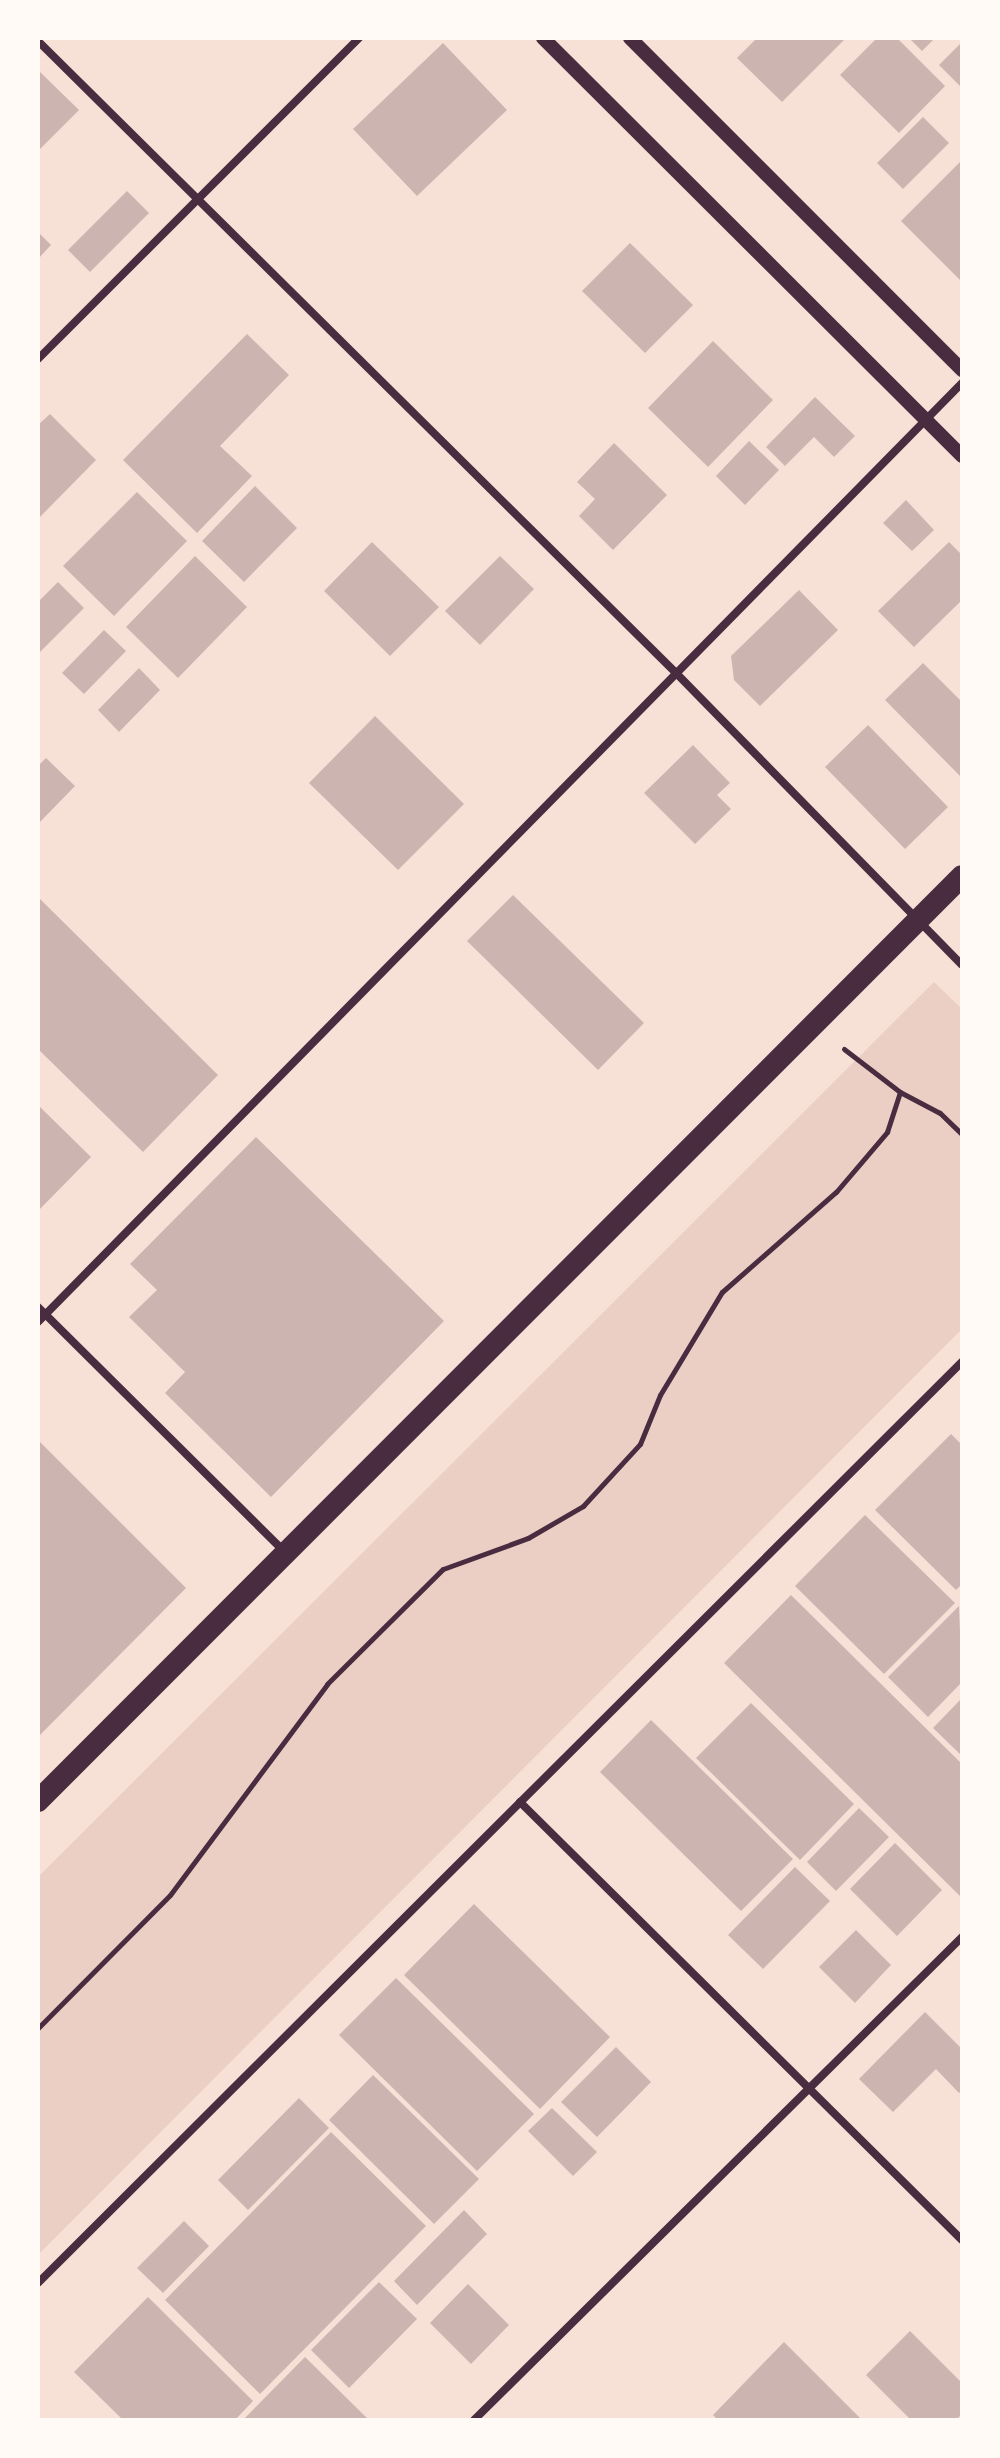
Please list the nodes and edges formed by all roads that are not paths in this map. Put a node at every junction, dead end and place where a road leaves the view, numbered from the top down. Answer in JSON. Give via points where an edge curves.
{"nodes":[{"id":1,"x":359,"y":38,"type":"edge"},
{"id":2,"x":543,"y":38,"type":"edge"},
{"id":3,"x":630,"y":38,"type":"edge"},
{"id":4,"x":38,"y":41,"type":"edge"},
{"id":5,"x":197,"y":200,"type":"junction"},
{"id":6,"x":38,"y":359,"type":"edge"},
{"id":7,"x":962,"y":370,"type":"edge"},
{"id":8,"x":962,"y":383,"type":"edge"},
{"id":9,"x":926,"y":420,"type":"junction"},
{"id":10,"x":962,"y":456,"type":"edge"},
{"id":11,"x":677,"y":674,"type":"junction"},
{"id":12,"x":962,"y":876,"type":"edge"},
{"id":13,"x":918,"y":921,"type":"junction"},
{"id":14,"x":962,"y":965,"type":"edge"},
{"id":15,"x":38,"y":1307,"type":"edge"},
{"id":16,"x":42,"y":1318,"type":"edge"},
{"id":17,"x":962,"y":1362,"type":"edge"},
{"id":18,"x":287,"y":1554,"type":"junction"},
{"id":19,"x":38,"y":1801,"type":"edge"},
{"id":20,"x":520,"y":1802,"type":"junction"},
{"id":21,"x":962,"y":1937,"type":"edge"},
{"id":22,"x":811,"y":2090,"type":"junction"},
{"id":23,"x":962,"y":2240,"type":"edge"},
{"id":24,"x":38,"y":2283,"type":"edge"},
{"id":25,"x":474,"y":2420,"type":"edge"}],
"edges":[{"from":1,"to":5,"type":"street"},
{"from":2,"to":9,"type":"street"},
{"from":3,"to":7,"type":"street"},
{"from":4,"to":5,"type":"street"},
{"from":5,"to":6,"type":"street"},
{"from":5,"to":11,"type":"street"},
{"from":8,"to":9,"type":"street"},
{"from":9,"to":10,"type":"street"},
{"from":9,"to":11,"type":"street"},
{"from":11,"to":13,"type":"street"},
{"from":11,"to":16,"type":"street"},
{"from":12,"to":13,"type":"highway"},
{"from":13,"to":14,"type":"street"},
{"from":13,"to":18,"type":"highway"},
{"from":15,"to":16,"type":"street"},
{"from":16,"to":18,"type":"street"},
{"from":17,"to":20,"type":"street"},
{"from":18,"to":19,"type":"highway"},
{"from":20,"to":22,"type":"street"},
{"from":20,"to":24,"type":"street"},
{"from":21,"to":22,"type":"street"},
{"from":22,"to":23,"type":"street"},
{"from":22,"to":25,"type":"street"}]}
